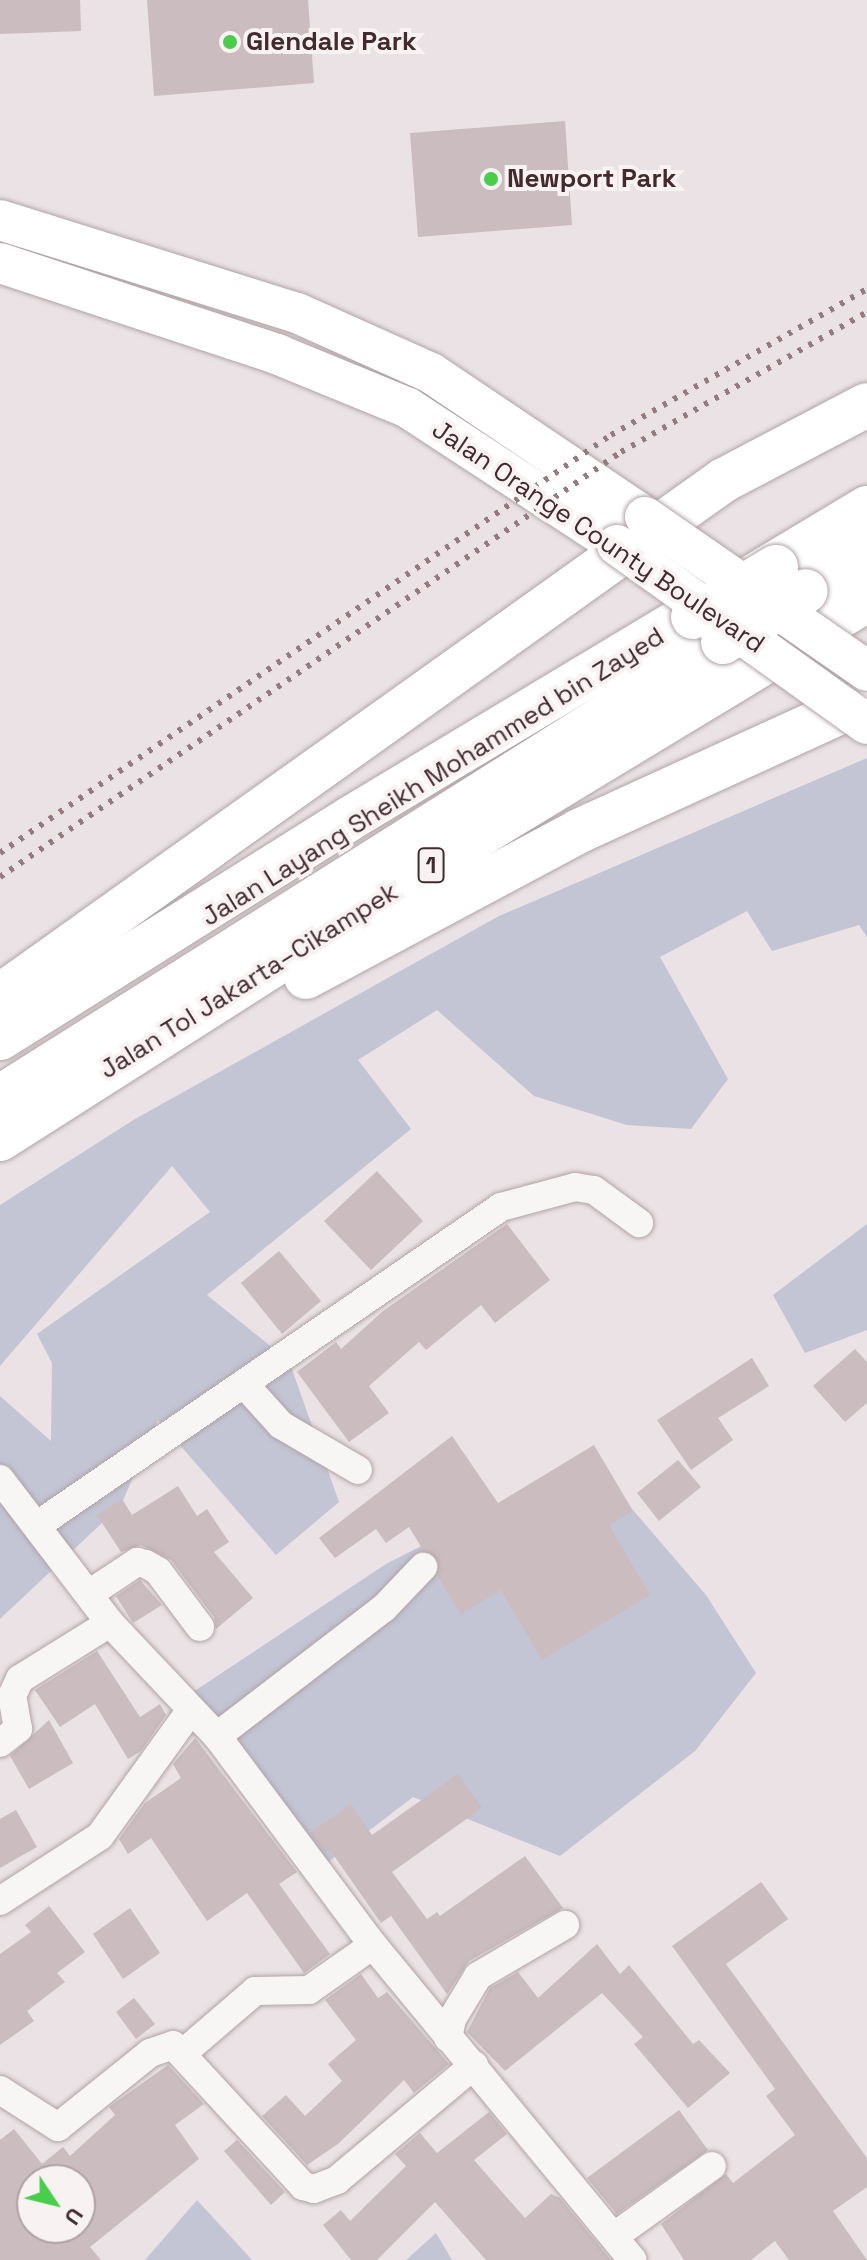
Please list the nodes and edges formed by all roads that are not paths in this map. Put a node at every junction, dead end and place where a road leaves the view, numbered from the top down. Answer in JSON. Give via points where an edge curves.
{"nodes":[{"id":1,"x":0,"y":220,"type":"edge"},
{"id":2,"x":0,"y":263,"type":"edge"},
{"id":3,"x":867,"y":405,"type":"edge"},
{"id":4,"x":867,"y":509,"type":"edge"},
{"id":5,"x":867,"y":552,"type":"edge"},
{"id":6,"x":867,"y":600,"type":"edge"},
{"id":7,"x":867,"y":671,"type":"edge"},
{"id":8,"x":867,"y":700,"type":"edge"},
{"id":9,"x":867,"y":724,"type":"edge"},
{"id":10,"x":0,"y":996,"type":"edge"},
{"id":11,"x":0,"y":1038,"type":"edge"},
{"id":12,"x":0,"y":1046,"type":"edge"},
{"id":13,"x":0,"y":1097,"type":"edge"},
{"id":14,"x":0,"y":1139,"type":"edge"},
{"id":15,"x":0,"y":1147,"type":"edge"},
{"id":16,"x":639,"y":1223,"type":"dead end"},
{"id":17,"x":244,"y":1384,"type":"junction"},
{"id":18,"x":358,"y":1470,"type":"dead end"},
{"id":19,"x":0,"y":1479,"type":"edge"},
{"id":20,"x":39,"y":1524,"type":"junction"},
{"id":21,"x":423,"y":1567,"type":"dead end"},
{"id":22,"x":89,"y":1594,"type":"junction"},
{"id":23,"x":110,"y":1623,"type":"junction"},
{"id":24,"x":200,"y":1627,"type":"dead end"},
{"id":25,"x":191,"y":1710,"type":"junction"},
{"id":26,"x":217,"y":1736,"type":"junction"},
{"id":27,"x":0,"y":1743,"type":"edge"},
{"id":28,"x":0,"y":1901,"type":"edge"},
{"id":29,"x":565,"y":1925,"type":"dead end"},
{"id":30,"x":373,"y":1945,"type":"junction"},
{"id":31,"x":448,"y":2038,"type":"junction"},
{"id":32,"x":183,"y":2053,"type":"junction"},
{"id":33,"x":474,"y":2065,"type":"junction"},
{"id":34,"x":0,"y":2090,"type":"edge"},
{"id":35,"x":712,"y":2166,"type":"dead end"},
{"id":36,"x":616,"y":2235,"type":"junction"},
{"id":37,"x":633,"y":2260,"type":"edge"}],
"edges":[{"from":1,"to":7,"type":"main road","name":"Jalan Orange County Boulevard","bridge":true,"via":[[297,313],[434,375],[554,452]]},
{"from":2,"to":9,"type":"main road","name":"Jalan Orange County Boulevard","bridge":true,"via":[[279,355],[408,408],[532,485]]},
{"from":3,"to":10,"type":"highway","via":[[724,480]]},
{"from":4,"to":11,"type":"highway","via":[[349,819]]},
{"from":4,"to":12,"type":"highway","name":"Jalan Layang Sheikh Mohammed bin Zayed","bridge":true},
{"from":5,"to":13,"type":"highway","name":"Jalan Layang Sheikh Mohammed bin Zayed","number":"1","bridge":true},
{"from":6,"to":14,"type":"highway","name":"Jalan Tol Jakarta–Cikampek","number":"1","via":[[438,860]]},
{"from":8,"to":15,"type":"highway","via":[[579,831]]},
{"from":16,"to":17,"type":"street","via":[[594,1190],[575,1187],[501,1207]]},
{"from":17,"to":18,"type":"street","via":[[281,1425]]},
{"from":17,"to":20,"type":"street"},
{"from":19,"to":20,"type":"street"},
{"from":20,"to":22,"type":"street"},
{"from":21,"to":26,"type":"street","via":[[384,1608]]},
{"from":22,"to":23,"type":"street"},
{"from":22,"to":24,"type":"street","via":[[137,1562],[146,1564],[158,1571]]},
{"from":23,"to":25,"type":"street"},
{"from":23,"to":27,"type":"street","via":[[20,1679],[12,1696],[18,1729]]},
{"from":25,"to":26,"type":"street"},
{"from":25,"to":28,"type":"street","via":[[100,1836]]},
{"from":26,"to":30,"type":"street"},
{"from":29,"to":31,"type":"street","via":[[478,1976],[452,2019]]},
{"from":30,"to":31,"type":"street"},
{"from":30,"to":32,"type":"street","via":[[309,1990],[255,1991]]},
{"from":31,"to":33,"type":"street"},
{"from":32,"to":33,"type":"street","via":[[303,2186],[314,2189],[337,2180]]},
{"from":32,"to":34,"type":"street","via":[[173,2045],[161,2047],[58,2127]]},
{"from":33,"to":36,"type":"street"},
{"from":35,"to":36,"type":"street"},
{"from":36,"to":37,"type":"street"}]}
